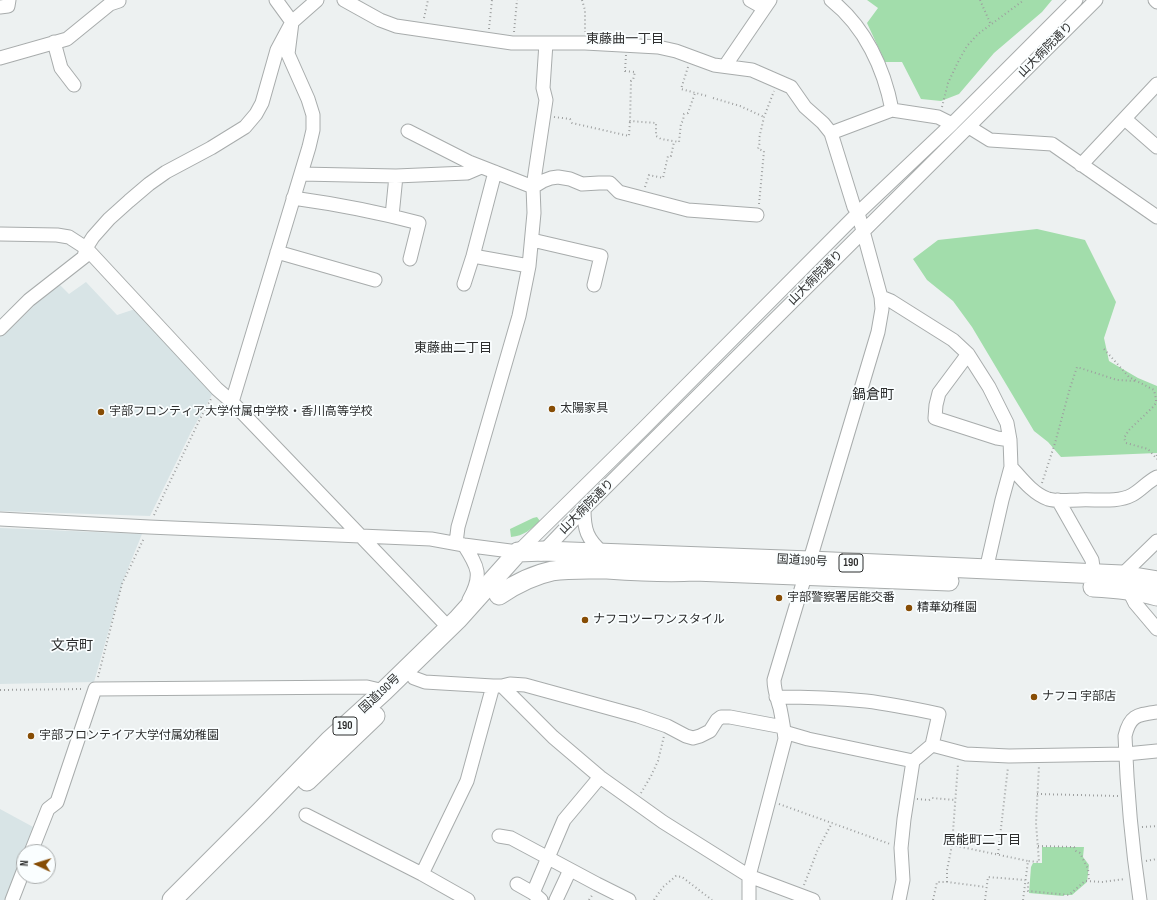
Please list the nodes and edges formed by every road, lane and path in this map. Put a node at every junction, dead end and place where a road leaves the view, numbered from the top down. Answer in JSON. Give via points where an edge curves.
{"nodes":[{"id":1,"x":10,"y":0,"type":"edge"},
{"id":2,"x":276,"y":0,"type":"edge"},
{"id":3,"x":317,"y":0,"type":"edge"},
{"id":4,"x":344,"y":0,"type":"edge"},
{"id":5,"x":428,"y":0,"type":"edge"},
{"id":6,"x":492,"y":0,"type":"edge"},
{"id":7,"x":517,"y":0,"type":"edge"},
{"id":8,"x":582,"y":0,"type":"edge"},
{"id":9,"x":750,"y":0,"type":"edge"},
{"id":10,"x":831,"y":0,"type":"edge"},
{"id":11,"x":980,"y":0,"type":"edge"},
{"id":12,"x":1024,"y":0,"type":"edge"},
{"id":13,"x":1076,"y":0,"type":"edge"},
{"id":14,"x":1096,"y":0,"type":"edge"},
{"id":15,"x":113,"y":2,"type":"edge"},
{"id":16,"x":767,"y":4,"type":"edge"},
{"id":17,"x":0,"y":7,"type":"edge"},
{"id":18,"x":292,"y":22,"type":"junction"},
{"id":19,"x":991,"y":25,"type":"junction"},
{"id":20,"x":422,"y":30,"type":"junction"},
{"id":21,"x":488,"y":40,"type":"junction"},
{"id":22,"x":54,"y":42,"type":"junction"},
{"id":23,"x":512,"y":43,"type":"junction"},
{"id":24,"x":546,"y":43,"type":"junction"},
{"id":25,"x":585,"y":43,"type":"junction"},
{"id":26,"x":627,"y":46,"type":"junction"},
{"id":27,"x":692,"y":56,"type":"junction"},
{"id":28,"x":0,"y":58,"type":"edge"},
{"id":29,"x":725,"y":66,"type":"junction"},
{"id":30,"x":778,"y":81,"type":"junction"},
{"id":31,"x":1157,"y":84,"type":"edge"},
{"id":32,"x":74,"y":85,"type":"dead end"},
{"id":33,"x":695,"y":93,"type":"junction"},
{"id":34,"x":707,"y":96,"type":"dead end"},
{"id":35,"x":713,"y":98,"type":"dead end"},
{"id":36,"x":892,"y":110,"type":"junction"},
{"id":37,"x":545,"y":116,"type":"junction"},
{"id":38,"x":764,"y":117,"type":"junction"},
{"id":39,"x":938,"y":117,"type":"junction"},
{"id":40,"x":1125,"y":119,"type":"junction"},
{"id":41,"x":630,"y":121,"type":"junction"},
{"id":42,"x":952,"y":124,"type":"junction"},
{"id":43,"x":968,"y":127,"type":"junction"},
{"id":44,"x":408,"y":131,"type":"dead end"},
{"id":45,"x":831,"y":133,"type":"junction"},
{"id":46,"x":674,"y":142,"type":"junction"},
{"id":47,"x":1157,"y":147,"type":"edge"},
{"id":48,"x":1081,"y":165,"type":"junction"},
{"id":49,"x":481,"y":166,"type":"junction"},
{"id":50,"x":495,"y":172,"type":"junction"},
{"id":51,"x":301,"y":174,"type":"junction"},
{"id":52,"x":396,"y":176,"type":"junction"},
{"id":53,"x":533,"y":187,"type":"junction"},
{"id":54,"x":293,"y":198,"type":"junction"},
{"id":55,"x":642,"y":198,"type":"junction"},
{"id":56,"x":858,"y":213,"type":"junction"},
{"id":57,"x":757,"y":215,"type":"joint"},
{"id":58,"x":392,"y":216,"type":"junction"},
{"id":59,"x":1157,"y":217,"type":"edge"},
{"id":60,"x":863,"y":231,"type":"junction"},
{"id":61,"x":0,"y":234,"type":"edge"},
{"id":62,"x":532,"y":240,"type":"junction"},
{"id":63,"x":86,"y":248,"type":"junction"},
{"id":64,"x":277,"y":252,"type":"junction"},
{"id":65,"x":473,"y":256,"type":"junction"},
{"id":66,"x":410,"y":259,"type":"dead end"},
{"id":67,"x":529,"y":266,"type":"junction"},
{"id":68,"x":375,"y":280,"type":"dead end"},
{"id":69,"x":464,"y":284,"type":"dead end"},
{"id":70,"x":594,"y":285,"type":"dead end"},
{"id":71,"x":881,"y":297,"type":"junction"},
{"id":72,"x":0,"y":329,"type":"edge"},
{"id":73,"x":1104,"y":349,"type":"dead end"},
{"id":74,"x":968,"y":354,"type":"junction"},
{"id":75,"x":1136,"y":381,"type":"junction"},
{"id":76,"x":217,"y":389,"type":"junction"},
{"id":77,"x":232,"y":402,"type":"junction"},
{"id":78,"x":1010,"y":440,"type":"junction"},
{"id":79,"x":1157,"y":457,"type":"edge"},
{"id":80,"x":1011,"y":467,"type":"junction"},
{"id":81,"x":1157,"y":477,"type":"edge"},
{"id":82,"x":1038,"y":494,"type":"junction"},
{"id":83,"x":1058,"y":500,"type":"junction"},
{"id":84,"x":584,"y":509,"type":"junction"},
{"id":85,"x":0,"y":519,"type":"edge"},
{"id":86,"x":149,"y":527,"type":"junction"},
{"id":87,"x":360,"y":536,"type":"junction"},
{"id":88,"x":1157,"y":540,"type":"edge"},
{"id":89,"x":460,"y":544,"type":"junction"},
{"id":90,"x":518,"y":552,"type":"junction"},
{"id":91,"x":603,"y":553,"type":"junction"},
{"id":92,"x":540,"y":554,"type":"junction"},
{"id":93,"x":808,"y":568,"type":"junction"},
{"id":94,"x":986,"y":570,"type":"junction"},
{"id":95,"x":694,"y":571,"type":"junction"},
{"id":96,"x":1094,"y":574,"type":"junction"},
{"id":97,"x":1157,"y":581,"type":"edge"},
{"id":98,"x":1122,"y":584,"type":"junction"},
{"id":99,"x":498,"y":595,"type":"junction"},
{"id":100,"x":1157,"y":596,"type":"edge"},
{"id":101,"x":453,"y":624,"type":"junction"},
{"id":102,"x":1157,"y":628,"type":"edge"},
{"id":103,"x":414,"y":678,"type":"junction"},
{"id":104,"x":497,"y":686,"type":"junction"},
{"id":105,"x":96,"y":689,"type":"junction"},
{"id":106,"x":0,"y":690,"type":"edge"},
{"id":107,"x":384,"y":691,"type":"junction"},
{"id":108,"x":776,"y":697,"type":"junction"},
{"id":109,"x":1157,"y":712,"type":"edge"},
{"id":110,"x":667,"y":726,"type":"junction"},
{"id":111,"x":784,"y":729,"type":"junction"},
{"id":112,"x":932,"y":745,"type":"junction"},
{"id":113,"x":1157,"y":751,"type":"edge"},
{"id":114,"x":959,"y":752,"type":"junction"},
{"id":115,"x":1126,"y":754,"type":"junction"},
{"id":116,"x":1009,"y":756,"type":"junction"},
{"id":117,"x":1039,"y":756,"type":"junction"},
{"id":118,"x":913,"y":761,"type":"junction"},
{"id":119,"x":600,"y":777,"type":"junction"},
{"id":120,"x":1037,"y":794,"type":"junction"},
{"id":121,"x":1129,"y":797,"type":"junction"},
{"id":122,"x":908,"y":798,"type":"junction"},
{"id":123,"x":769,"y":800,"type":"junction"},
{"id":124,"x":955,"y":800,"type":"junction"},
{"id":125,"x":635,"y":802,"type":"junction"},
{"id":126,"x":306,"y":815,"type":"dead end"},
{"id":127,"x":832,"y":823,"type":"junction"},
{"id":128,"x":1157,"y":826,"type":"edge"},
{"id":129,"x":1132,"y":828,"type":"junction"},
{"id":130,"x":500,"y":836,"type":"dead end"},
{"id":131,"x":34,"y":844,"type":"edge"},
{"id":132,"x":952,"y":845,"type":"junction"},
{"id":133,"x":1038,"y":846,"type":"junction"},
{"id":134,"x":901,"y":848,"type":"junction"},
{"id":135,"x":998,"y":854,"type":"junction"},
{"id":136,"x":548,"y":858,"type":"junction"},
{"id":137,"x":1028,"y":861,"type":"junction"},
{"id":138,"x":570,"y":870,"type":"junction"},
{"id":139,"x":422,"y":874,"type":"junction"},
{"id":140,"x":749,"y":876,"type":"junction"},
{"id":141,"x":1137,"y":878,"type":"junction"},
{"id":142,"x":1025,"y":880,"type":"junction"},
{"id":143,"x":1089,"y":881,"type":"junction"},
{"id":144,"x":947,"y":882,"type":"junction"},
{"id":145,"x":18,"y":884,"type":"edge"},
{"id":146,"x":517,"y":884,"type":"dead end"},
{"id":147,"x":986,"y":887,"type":"junction"},
{"id":148,"x":537,"y":896,"type":"edge"},
{"id":149,"x":800,"y":896,"type":"junction"},
{"id":150,"x":12,"y":900,"type":"edge"},
{"id":151,"x":172,"y":900,"type":"edge"},
{"id":152,"x":186,"y":900,"type":"edge"},
{"id":153,"x":468,"y":900,"type":"edge"},
{"id":154,"x":556,"y":900,"type":"edge"},
{"id":155,"x":629,"y":900,"type":"edge"},
{"id":156,"x":654,"y":900,"type":"edge"},
{"id":157,"x":712,"y":900,"type":"edge"},
{"id":158,"x":749,"y":900,"type":"edge"},
{"id":159,"x":813,"y":900,"type":"edge"},
{"id":160,"x":899,"y":900,"type":"edge"},
{"id":161,"x":933,"y":900,"type":"edge"},
{"id":162,"x":985,"y":900,"type":"edge"},
{"id":163,"x":1023,"y":900,"type":"edge"},
{"id":164,"x":1140,"y":900,"type":"edge"}],
"edges":[{"from":1,"to":17,"type":"street","via":[[8,6]]},
{"from":2,"to":18,"type":"street"},
{"from":3,"to":18,"type":"street"},
{"from":4,"to":20,"type":"street","via":[[380,20],[396,26]]},
{"from":5,"to":20,"type":"path"},
{"from":6,"to":21,"type":"path"},
{"from":7,"to":23,"type":"path"},
{"from":8,"to":25,"type":"path","via":[[585,10]]},
{"from":9,"to":16,"type":"street"},
{"from":10,"to":36,"type":"street","via":[[848,15],[868,43],[881,72]]},
{"from":11,"to":19,"type":"path"},
{"from":12,"to":19,"type":"path"},
{"from":13,"to":42,"type":"street","name":"山大病院通り"},
{"from":14,"to":43,"type":"street","name":"山大病院通り"},
{"from":15,"to":22,"type":"street","via":[[67,39]]},
{"from":16,"to":29,"type":"street"},
{"from":18,"to":51,"type":"street","via":[[288,54],[313,115],[313,130]]},
{"from":18,"to":63,"type":"street","via":[[277,50],[262,103],[245,127],[149,184],[109,219]]},
{"from":19,"to":39,"type":"path","via":[[978,34],[958,62],[948,83]]},
{"from":20,"to":21,"type":"street"},
{"from":21,"to":23,"type":"street"},
{"from":22,"to":28,"type":"street"},
{"from":22,"to":32,"type":"street","via":[[61,68]]},
{"from":23,"to":24,"type":"street"},
{"from":24,"to":25,"type":"street"},
{"from":24,"to":37,"type":"street","via":[[543,88],[546,100]]},
{"from":25,"to":26,"type":"street"},
{"from":26,"to":27,"type":"street","via":[[658,47]]},
{"from":26,"to":41,"type":"path","via":[[625,71],[635,72],[634,80],[630,81]]},
{"from":27,"to":29,"type":"street","via":[[714,65]]},
{"from":27,"to":33,"type":"path","via":[[681,89]]},
{"from":29,"to":30,"type":"street","via":[[752,70]]},
{"from":30,"to":38,"type":"path"},
{"from":30,"to":45,"type":"street","via":[[790,87],[805,107]]},
{"from":31,"to":40,"type":"street"},
{"from":33,"to":34,"type":"path"},
{"from":33,"to":46,"type":"path","via":[[688,113],[684,114],[681,123],[679,142]]},
{"from":35,"to":38,"type":"path"},
{"from":36,"to":39,"type":"street"},
{"from":36,"to":45,"type":"street"},
{"from":37,"to":41,"type":"path","via":[[570,119],[572,123],[629,136]]},
{"from":37,"to":53,"type":"street"},
{"from":38,"to":57,"type":"path","via":[[758,149],[764,151]]},
{"from":39,"to":42,"type":"street"},
{"from":40,"to":47,"type":"street"},
{"from":40,"to":48,"type":"street"},
{"from":41,"to":46,"type":"path","via":[[656,123],[656,136]]},
{"from":42,"to":56,"type":"street","name":"山大病院通り"},
{"from":43,"to":48,"type":"street","via":[[990,140],[1052,144]]},
{"from":43,"to":60,"type":"street","name":"山大病院通り"},
{"from":44,"to":49,"type":"street"},
{"from":45,"to":56,"type":"street"},
{"from":46,"to":55,"type":"path","via":[[663,178],[649,175]]},
{"from":48,"to":59,"type":"street"},
{"from":49,"to":50,"type":"street"},
{"from":49,"to":52,"type":"street","via":[[467,173]]},
{"from":50,"to":53,"type":"street"},
{"from":50,"to":65,"type":"street"},
{"from":51,"to":52,"type":"street"},
{"from":51,"to":54,"type":"street"},
{"from":52,"to":58,"type":"street"},
{"from":53,"to":55,"type":"street","via":[[558,177],[582,184],[610,183],[619,192]]},
{"from":53,"to":62,"type":"street"},
{"from":54,"to":58,"type":"street"},
{"from":54,"to":64,"type":"street"},
{"from":55,"to":57,"type":"street","via":[[688,210]]},
{"from":56,"to":60,"type":"street"},
{"from":56,"to":90,"type":"street","name":"山大病院通り"},
{"from":58,"to":66,"type":"street","via":[[420,223]]},
{"from":60,"to":71,"type":"street"},
{"from":60,"to":84,"type":"street","name":"山大病院通り"},
{"from":61,"to":63,"type":"street","via":[[63,236]]},
{"from":62,"to":67,"type":"street"},
{"from":62,"to":70,"type":"street","via":[[600,256]]},
{"from":63,"to":72,"type":"street","via":[[84,257],[29,300]]},
{"from":63,"to":76,"type":"street"},
{"from":64,"to":68,"type":"street"},
{"from":64,"to":77,"type":"street"},
{"from":65,"to":67,"type":"street"},
{"from":65,"to":69,"type":"street"},
{"from":67,"to":89,"type":"street","via":[[519,316],[458,526]]},
{"from":71,"to":74,"type":"street","via":[[947,336]]},
{"from":71,"to":93,"type":"street","via":[[882,309],[878,332]]},
{"from":73,"to":75,"type":"path","via":[[1129,377]]},
{"from":74,"to":78,"type":"street","via":[[989,387],[1007,423]]},
{"from":74,"to":78,"type":"street","via":[[939,393],[935,418]]},
{"from":75,"to":79,"type":"path","via":[[1154,390],[1156,403],[1124,438],[1126,443],[1148,449]]},
{"from":75,"to":82,"type":"path","via":[[1117,380],[1077,367]]},
{"from":76,"to":77,"type":"street"},
{"from":76,"to":86,"type":"path"},
{"from":77,"to":87,"type":"street"},
{"from":78,"to":80,"type":"street"},
{"from":80,"to":82,"type":"street"},
{"from":80,"to":94,"type":"street"},
{"from":81,"to":83,"type":"street","via":[[1131,495],[1120,498]]},
{"from":82,"to":83,"type":"street"},
{"from":83,"to":96,"type":"street","via":[[1092,560]]},
{"from":84,"to":91,"type":"street","via":[[584,525],[588,537]]},
{"from":84,"to":92,"type":"street","name":"山大病院通り"},
{"from":85,"to":86,"type":"street"},
{"from":86,"to":87,"type":"street"},
{"from":86,"to":105,"type":"path","via":[[122,584]]},
{"from":87,"to":89,"type":"street","via":[[431,539]]},
{"from":87,"to":101,"type":"street"},
{"from":88,"to":98,"type":"street"},
{"from":89,"to":90,"type":"street"},
{"from":89,"to":101,"type":"street","via":[[474,560],[477,580],[475,589]]},
{"from":90,"to":92,"type":"highway","name":"国道190号","number":"190"},
{"from":90,"to":101,"type":"highway","name":"国道190号","number":"190"},
{"from":91,"to":92,"type":"highway","name":"国道190号","number":"190"},
{"from":91,"to":93,"type":"highway","name":"国道190号","number":"190"},
{"from":92,"to":95,"type":"highway","name":"国道190号","number":"190","via":[[549,559],[675,566]]},
{"from":92,"to":99,"type":"highway","name":"国道190号","number":"190"},
{"from":93,"to":94,"type":"highway","name":"国道190号","number":"190"},
{"from":93,"to":95,"type":"highway","name":"国道190号","number":"190"},
{"from":93,"to":98,"type":"highway","name":"国道190号","number":"190"},
{"from":93,"to":108,"type":"street","via":[[774,680]]},
{"from":94,"to":96,"type":"highway","name":"国道190号","number":"190"},
{"from":95,"to":99,"type":"highway","name":"国道190号","number":"190","via":[[563,569],[529,579]]},
{"from":96,"to":98,"type":"highway","name":"国道190号","number":"190"},
{"from":97,"to":98,"type":"highway","name":"国道190号","number":"190"},
{"from":98,"to":100,"type":"highway","name":"国道190号","number":"190"},
{"from":98,"to":102,"type":"street"},
{"from":99,"to":103,"type":"highway","name":"国道190号","number":"190"},
{"from":101,"to":107,"type":"highway","name":"国道190号","number":"190"},
{"from":103,"to":104,"type":"street","via":[[425,682]]},
{"from":103,"to":152,"type":"highway","name":"国道190号","number":"190"},
{"from":104,"to":110,"type":"street","via":[[525,685]]},
{"from":104,"to":119,"type":"street"},
{"from":104,"to":139,"type":"street","via":[[467,782]]},
{"from":105,"to":106,"type":"path"},
{"from":105,"to":107,"type":"street","via":[[367,687]]},
{"from":105,"to":131,"type":"street","via":[[57,802],[48,810]]},
{"from":107,"to":151,"type":"highway","name":"国道190号","number":"190","via":[[329,741]]},
{"from":108,"to":111,"type":"street"},
{"from":108,"to":112,"type":"street","via":[[822,697],[867,701],[939,714]]},
{"from":109,"to":115,"type":"street","via":[[1137,716],[1128,725],[1125,736]]},
{"from":110,"to":111,"type":"street","via":[[693,738],[710,731],[721,717]]},
{"from":110,"to":125,"type":"path","via":[[658,761]]},
{"from":111,"to":118,"type":"street","via":[[808,739]]},
{"from":111,"to":123,"type":"street","via":[[785,739]]},
{"from":112,"to":114,"type":"street"},
{"from":112,"to":118,"type":"street"},
{"from":113,"to":115,"type":"street"},
{"from":114,"to":116,"type":"street"},
{"from":114,"to":124,"type":"path"},
{"from":115,"to":117,"type":"street"},
{"from":115,"to":121,"type":"street"},
{"from":116,"to":117,"type":"street"},
{"from":116,"to":135,"type":"path"},
{"from":117,"to":120,"type":"path"},
{"from":118,"to":122,"type":"street"},
{"from":119,"to":125,"type":"street"},
{"from":119,"to":136,"type":"street","via":[[564,820]]},
{"from":120,"to":121,"type":"path"},
{"from":120,"to":133,"type":"path"},
{"from":121,"to":129,"type":"street"},
{"from":122,"to":124,"type":"path"},
{"from":122,"to":134,"type":"street"},
{"from":123,"to":127,"type":"path"},
{"from":123,"to":140,"type":"street"},
{"from":124,"to":132,"type":"path"},
{"from":125,"to":140,"type":"street"},
{"from":126,"to":139,"type":"street"},
{"from":127,"to":134,"type":"path"},
{"from":127,"to":149,"type":"path","via":[[818,849]]},
{"from":128,"to":129,"type":"path"},
{"from":129,"to":141,"type":"street"},
{"from":130,"to":136,"type":"street","via":[[511,838]]},
{"from":132,"to":135,"type":"path"},
{"from":132,"to":144,"type":"path"},
{"from":133,"to":137,"type":"path","via":[[1040,862]]},
{"from":133,"to":143,"type":"path","via":[[1074,846],[1088,869]]},
{"from":134,"to":160,"type":"street","via":[[904,880]]},
{"from":135,"to":137,"type":"path"},
{"from":136,"to":138,"type":"street"},
{"from":136,"to":148,"type":"street"},
{"from":137,"to":142,"type":"path"},
{"from":138,"to":154,"type":"street"},
{"from":138,"to":155,"type":"street"},
{"from":139,"to":153,"type":"street"},
{"from":140,"to":149,"type":"street"},
{"from":140,"to":158,"type":"street"},
{"from":141,"to":143,"type":"path"},
{"from":141,"to":164,"type":"street"},
{"from":142,"to":143,"type":"path","via":[[1028,883],[1028,891],[1069,894],[1085,881]]},
{"from":142,"to":147,"type":"path","via":[[988,877]]},
{"from":142,"to":163,"type":"path"},
{"from":144,"to":147,"type":"path"},
{"from":144,"to":161,"type":"path","via":[[937,882]]},
{"from":145,"to":150,"type":"street"},
{"from":146,"to":148,"type":"street"},
{"from":147,"to":162,"type":"path"},
{"from":149,"to":159,"type":"street"},
{"from":156,"to":157,"type":"path","via":[[663,886],[676,876],[682,877]]}]}
